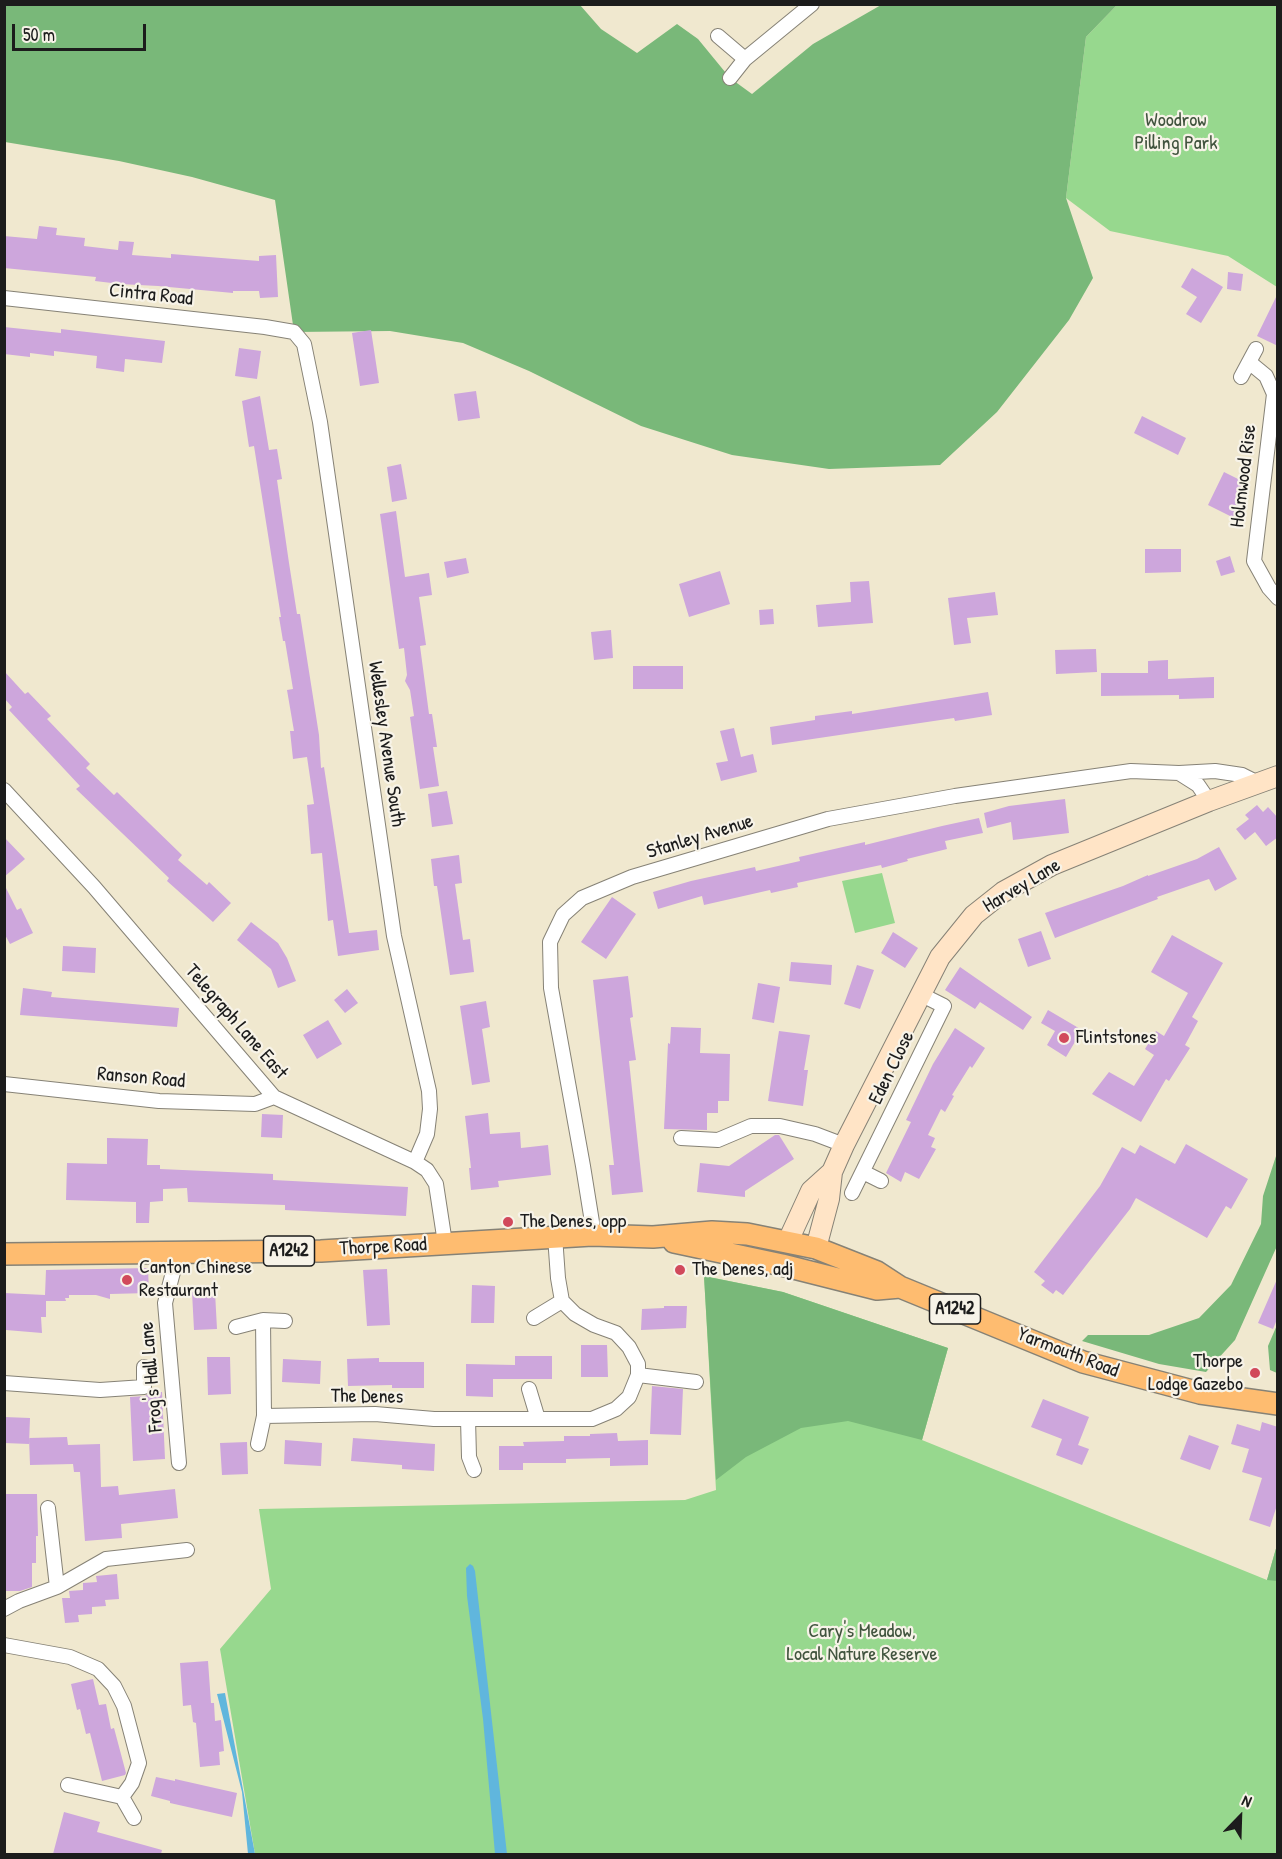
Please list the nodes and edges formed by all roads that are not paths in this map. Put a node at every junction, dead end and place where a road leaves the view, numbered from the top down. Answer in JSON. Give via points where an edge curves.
{"nodes":[{"id":1,"x":812,"y":4,"type":"edge"},
{"id":2,"x":718,"y":36,"type":"dead end"},
{"id":3,"x":745,"y":59,"type":"junction"},
{"id":4,"x":730,"y":78,"type":"dead end"},
{"id":5,"x":4,"y":298,"type":"edge"},
{"id":6,"x":294,"y":332,"type":"joint"},
{"id":7,"x":1256,"y":349,"type":"dead end"},
{"id":8,"x":1249,"y":362,"type":"junction"},
{"id":9,"x":1241,"y":377,"type":"dead end"},
{"id":10,"x":1278,"y":598,"type":"edge"},
{"id":11,"x":1179,"y":773,"type":"junction"},
{"id":12,"x":1278,"y":776,"type":"edge"},
{"id":13,"x":1258,"y":783,"type":"junction"},
{"id":14,"x":4,"y":790,"type":"edge"},
{"id":15,"x":1209,"y":801,"type":"junction"},
{"id":16,"x":920,"y":994,"type":"junction"},
{"id":17,"x":4,"y":1084,"type":"edge"},
{"id":18,"x":274,"y":1097,"type":"junction"},
{"id":19,"x":681,"y":1138,"type":"dead end"},
{"id":20,"x":844,"y":1145,"type":"junction"},
{"id":21,"x":415,"y":1162,"type":"junction"},
{"id":22,"x":832,"y":1172,"type":"junction"},
{"id":23,"x":863,"y":1172,"type":"junction"},
{"id":24,"x":881,"y":1181,"type":"dead end"},
{"id":25,"x":852,"y":1193,"type":"dead end"},
{"id":26,"x":592,"y":1235,"type":"junction"},
{"id":27,"x":555,"y":1236,"type":"junction"},
{"id":28,"x":653,"y":1237,"type":"junction"},
{"id":29,"x":788,"y":1241,"type":"junction"},
{"id":30,"x":445,"y":1243,"type":"junction"},
{"id":31,"x":816,"y":1248,"type":"junction"},
{"id":32,"x":178,"y":1253,"type":"junction"},
{"id":33,"x":4,"y":1254,"type":"edge"},
{"id":34,"x":782,"y":1265,"type":"junction"},
{"id":35,"x":808,"y":1272,"type":"junction"},
{"id":36,"x":900,"y":1287,"type":"junction"},
{"id":37,"x":562,"y":1301,"type":"junction"},
{"id":38,"x":534,"y":1318,"type":"dead end"},
{"id":39,"x":263,"y":1320,"type":"junction"},
{"id":40,"x":285,"y":1321,"type":"dead end"},
{"id":41,"x":236,"y":1327,"type":"dead end"},
{"id":42,"x":144,"y":1367,"type":"dead end"},
{"id":43,"x":638,"y":1375,"type":"junction"},
{"id":44,"x":696,"y":1382,"type":"dead end"},
{"id":45,"x":4,"y":1383,"type":"edge"},
{"id":46,"x":529,"y":1389,"type":"dead end"},
{"id":47,"x":1278,"y":1404,"type":"edge"},
{"id":48,"x":264,"y":1416,"type":"junction"},
{"id":49,"x":468,"y":1419,"type":"junction"},
{"id":50,"x":538,"y":1419,"type":"junction"},
{"id":51,"x":258,"y":1444,"type":"dead end"},
{"id":52,"x":179,"y":1463,"type":"dead end"},
{"id":53,"x":474,"y":1470,"type":"dead end"},
{"id":54,"x":48,"y":1508,"type":"dead end"},
{"id":55,"x":187,"y":1550,"type":"dead end"},
{"id":56,"x":57,"y":1587,"type":"junction"},
{"id":57,"x":4,"y":1609,"type":"edge"},
{"id":58,"x":10,"y":1646,"type":"edge"},
{"id":59,"x":68,"y":1785,"type":"dead end"},
{"id":60,"x":122,"y":1797,"type":"junction"},
{"id":61,"x":134,"y":1818,"type":"dead end"}],
"edges":[{"from":1,"to":3,"type":"street"},
{"from":2,"to":3,"type":"street"},
{"from":3,"to":4,"type":"street"},
{"from":5,"to":6,"type":"street","name":"Cintra Road"},
{"from":6,"to":21,"type":"street","name":"Wellesley Avenue South","via":[[304,344],[320,422],[394,936],[429,1091],[426,1134]]},
{"from":7,"to":8,"type":"street"},
{"from":8,"to":9,"type":"street"},
{"from":8,"to":10,"type":"street","name":"Holmwood Rise","via":[[1266,376],[1274,394],[1254,561]]},
{"from":11,"to":13,"type":"street","name":"Stanley Avenue","via":[[1215,771],[1242,775]]},
{"from":11,"to":15,"type":"street","via":[[1198,785]]},
{"from":11,"to":26,"type":"street","name":"Stanley Avenue","via":[[1131,771],[828,819],[632,877],[582,898],[563,915],[550,942],[552,988]]},
{"from":12,"to":13,"type":"street","name":"Harvey Lane"},
{"from":13,"to":15,"type":"street","name":"Harvey Lane"},
{"from":14,"to":18,"type":"street","name":"Telegraph Lane East","via":[[94,887]]},
{"from":15,"to":16,"type":"street","name":"Harvey Lane","via":[[1052,865],[1003,892],[956,935]]},
{"from":16,"to":20,"type":"street","name":"Harvey Lane"},
{"from":16,"to":23,"type":"street","name":"Eden Close","via":[[944,1006]]},
{"from":17,"to":18,"type":"street","name":"Ranson Road","via":[[159,1101],[255,1104]]},
{"from":18,"to":21,"type":"street","name":"Telegraph Lane East"},
{"from":19,"to":20,"type":"street","via":[[718,1140],[751,1126],[780,1126]]},
{"from":20,"to":22,"type":"street","name":"Harvey Lane"},
{"from":21,"to":30,"type":"street","name":"Telegraph Lane East","via":[[427,1170],[436,1184]]},
{"from":22,"to":29,"type":"street","name":"Harvey Lane","via":[[811,1191]]},
{"from":22,"to":31,"type":"street","name":"Harvey Lane"},
{"from":23,"to":24,"type":"street"},
{"from":23,"to":25,"type":"street","name":"Eden Close"},
{"from":26,"to":27,"type":"main road","name":"Thorpe Road","number":"A1242"},
{"from":26,"to":28,"type":"main road","name":"Thorpe Road","number":"A1242"},
{"from":27,"to":30,"type":"main road","name":"Thorpe Road","number":"A1242"},
{"from":27,"to":37,"type":"street"},
{"from":28,"to":29,"type":"main road","name":"Thorpe Road","number":"A1242","via":[[712,1232]]},
{"from":28,"to":34,"type":"main road","name":"Thorpe Road","number":"A1242"},
{"from":29,"to":31,"type":"main road","name":"Yarmouth Road","number":"A1242"},
{"from":29,"to":34,"type":"main road"},
{"from":30,"to":32,"type":"main road","name":"Thorpe Road","number":"A1242","via":[[321,1251]]},
{"from":31,"to":35,"type":"main road"},
{"from":31,"to":36,"type":"main road","name":"Yarmouth Road","number":"A1242","via":[[877,1272]]},
{"from":32,"to":33,"type":"main road","name":"Thorpe Road","number":"A1242"},
{"from":32,"to":52,"type":"street","name":"Frog's Hall Lane","via":[[165,1303]]},
{"from":34,"to":35,"type":"main road","name":"Yarmouth Road","number":"A1242"},
{"from":35,"to":36,"type":"main road","name":"Yarmouth Road","number":"A1242","via":[[877,1289]]},
{"from":36,"to":47,"type":"main road","name":"Yarmouth Road","number":"A1242","via":[[1083,1362],[1200,1393]]},
{"from":37,"to":38,"type":"street"},
{"from":37,"to":43,"type":"street","via":[[575,1314],[616,1333],[638,1364]]},
{"from":39,"to":40,"type":"street"},
{"from":39,"to":41,"type":"street"},
{"from":39,"to":48,"type":"street"},
{"from":42,"to":45,"type":"street","via":[[144,1387],[100,1390]]},
{"from":43,"to":44,"type":"street"},
{"from":43,"to":50,"type":"street","name":"The Denes","via":[[628,1396],[616,1409],[592,1419]]},
{"from":46,"to":50,"type":"street"},
{"from":48,"to":49,"type":"street","name":"The Denes","via":[[375,1414]]},
{"from":48,"to":51,"type":"street"},
{"from":49,"to":50,"type":"street","name":"The Denes"},
{"from":49,"to":53,"type":"street","via":[[469,1456]]},
{"from":54,"to":56,"type":"street"},
{"from":55,"to":56,"type":"street","via":[[106,1559]]},
{"from":56,"to":57,"type":"street"},
{"from":58,"to":60,"type":"street","via":[[70,1657],[98,1669],[114,1686],[124,1706],[139,1763]]},
{"from":59,"to":60,"type":"street"},
{"from":60,"to":61,"type":"street"}]}
